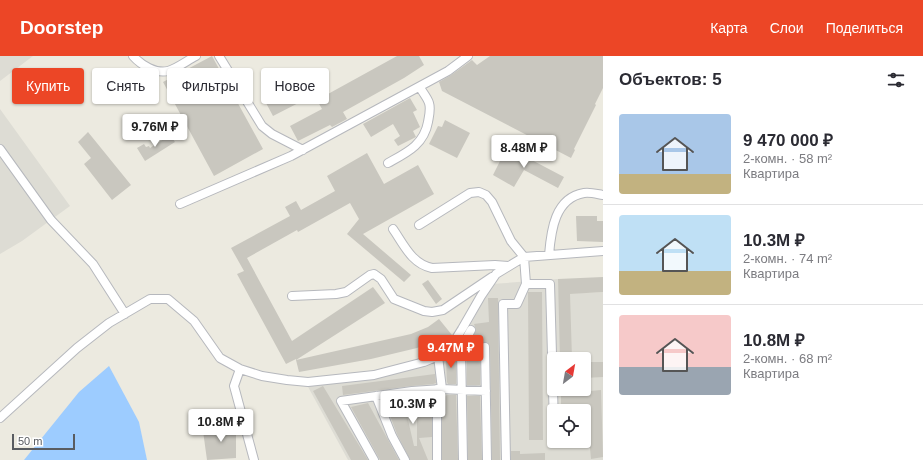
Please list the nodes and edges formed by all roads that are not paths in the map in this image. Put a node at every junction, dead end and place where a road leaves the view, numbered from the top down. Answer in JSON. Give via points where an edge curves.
{"nodes":[{"id":1,"x":134,"y":56,"type":"edge"},
{"id":2,"x":196,"y":56,"type":"edge"},
{"id":3,"x":219,"y":56,"type":"edge"},
{"id":4,"x":468,"y":56,"type":"edge"},
{"id":5,"x":420,"y":86,"type":"junction"},
{"id":6,"x":0,"y":149,"type":"edge"},
{"id":7,"x":304,"y":150,"type":"junction"},
{"id":8,"x":388,"y":163,"type":"dead end"},
{"id":9,"x":603,"y":195,"type":"edge"},
{"id":10,"x":180,"y":204,"type":"dead end"},
{"id":11,"x":419,"y":225,"type":"dead end"},
{"id":12,"x":393,"y":229,"type":"dead end"},
{"id":13,"x":603,"y":251,"type":"edge"},
{"id":14,"x":549,"y":255,"type":"junction"},
{"id":15,"x":524,"y":257,"type":"junction"},
{"id":16,"x":508,"y":266,"type":"junction"},
{"id":17,"x":496,"y":274,"type":"junction"},
{"id":18,"x":526,"y":284,"type":"junction"},
{"id":19,"x":292,"y":296,"type":"dead end"},
{"id":20,"x":124,"y":314,"type":"junction"},
{"id":21,"x":471,"y":330,"type":"dead end"},
{"id":22,"x":485,"y":347,"type":"dead end"},
{"id":23,"x":438,"y":356,"type":"junction"},
{"id":24,"x":240,"y":369,"type":"junction"},
{"id":25,"x":440,"y":389,"type":"junction"},
{"id":26,"x":462,"y":390,"type":"junction"},
{"id":27,"x":486,"y":390,"type":"junction"},
{"id":28,"x":376,"y":396,"type":"junction"},
{"id":29,"x":553,"y":404,"type":"edge"},
{"id":30,"x":0,"y":418,"type":"edge"},
{"id":31,"x":254,"y":460,"type":"edge"},
{"id":32,"x":374,"y":460,"type":"edge"},
{"id":33,"x":405,"y":460,"type":"edge"},
{"id":34,"x":437,"y":460,"type":"edge"},
{"id":35,"x":463,"y":460,"type":"edge"},
{"id":36,"x":488,"y":460,"type":"edge"},
{"id":37,"x":506,"y":460,"type":"edge"}],
"edges":[{"from":1,"to":2,"type":"lane","via":[[144,65],[168,71]]},
{"from":3,"to":7,"type":"lane","via":[[262,126]]},
{"from":4,"to":5,"type":"lane","via":[[448,71]]},
{"from":5,"to":7,"type":"lane"},
{"from":5,"to":8,"type":"lane","via":[[429,103],[427,129],[414,148]]},
{"from":6,"to":20,"type":"lane","via":[[51,220],[93,264]]},
{"from":7,"to":10,"type":"lane"},
{"from":9,"to":14,"type":"lane","via":[[586,193],[568,199],[553,223]]},
{"from":11,"to":15,"type":"lane","via":[[470,193],[479,192],[492,202],[511,241]]},
{"from":12,"to":16,"type":"lane","via":[[414,259],[426,267]]},
{"from":13,"to":14,"type":"lane"},
{"from":14,"to":15,"type":"lane"},
{"from":15,"to":16,"type":"lane"},
{"from":15,"to":18,"type":"lane"},
{"from":16,"to":17,"type":"lane"},
{"from":17,"to":19,"type":"lane","via":[[443,310],[432,312],[394,299],[381,279],[374,274],[346,292]]},
{"from":17,"to":23,"type":"lane","via":[[452,345]]},
{"from":18,"to":29,"type":"lane","via":[[550,284]]},
{"from":18,"to":37,"type":"lane","via":[[517,304],[503,304]]},
{"from":20,"to":24,"type":"lane","via":[[150,299],[168,299],[194,321],[220,358]]},
{"from":20,"to":30,"type":"lane","via":[[77,348]]},
{"from":21,"to":26,"type":"lane","via":[[461,348]]},
{"from":22,"to":27,"type":"lane"},
{"from":23,"to":24,"type":"lane","via":[[374,375],[308,382],[262,376]]},
{"from":23,"to":25,"type":"lane"},
{"from":24,"to":31,"type":"lane","via":[[234,386]]},
{"from":25,"to":26,"type":"lane"},
{"from":25,"to":28,"type":"lane"},
{"from":25,"to":34,"type":"lane"},
{"from":26,"to":27,"type":"lane"},
{"from":26,"to":35,"type":"lane"},
{"from":27,"to":36,"type":"lane"},
{"from":28,"to":32,"type":"lane","via":[[341,402]]},
{"from":28,"to":33,"type":"lane"}]}
